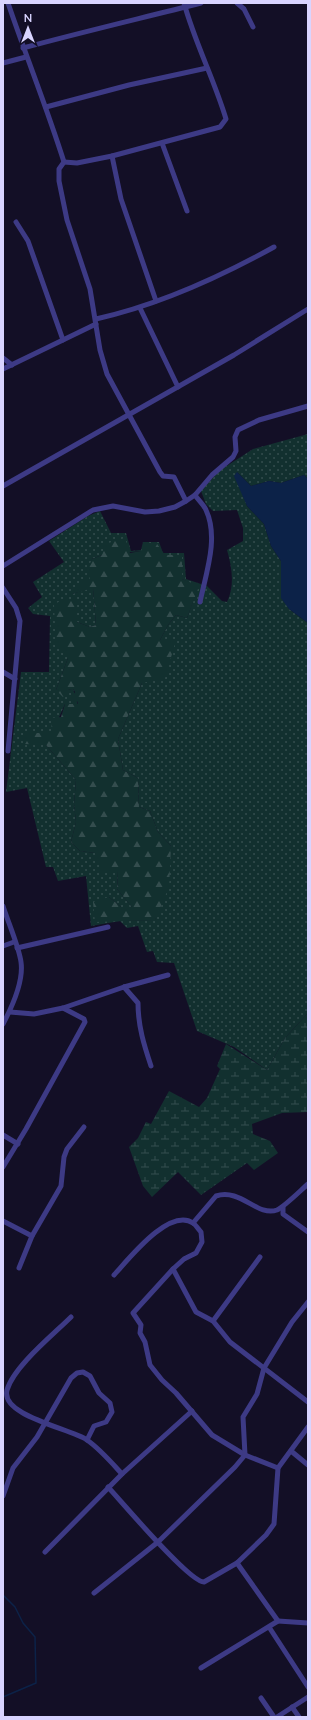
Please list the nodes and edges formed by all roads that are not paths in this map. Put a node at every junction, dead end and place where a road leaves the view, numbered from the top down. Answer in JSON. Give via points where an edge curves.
{"nodes":[{"id":1,"x":8,"y":3,"type":"edge"},
{"id":2,"x":201,"y":3,"type":"edge"},
{"id":3,"x":237,"y":3,"type":"edge"},
{"id":4,"x":184,"y":5,"type":"edge"},
{"id":5,"x":253,"y":27,"type":"dead end"},
{"id":6,"x":23,"y":48,"type":"junction"},
{"id":7,"x":26,"y":57,"type":"junction"},
{"id":8,"x":3,"y":63,"type":"edge"},
{"id":9,"x":207,"y":68,"type":"junction"},
{"id":10,"x":46,"y":107,"type":"junction"},
{"id":11,"x":162,"y":143,"type":"junction"},
{"id":12,"x":112,"y":156,"type":"junction"},
{"id":13,"x":64,"y":162,"type":"junction"},
{"id":14,"x":187,"y":211,"type":"dead end"},
{"id":15,"x":16,"y":222,"type":"dead end"},
{"id":16,"x":274,"y":248,"type":"dead end"},
{"id":17,"x":156,"y":301,"type":"junction"},
{"id":18,"x":140,"y":308,"type":"junction"},
{"id":19,"x":308,"y":309,"type":"edge"},
{"id":20,"x":96,"y":322,"type":"junction"},
{"id":21,"x":63,"y":340,"type":"junction"},
{"id":22,"x":3,"y":358,"type":"edge"},
{"id":23,"x":12,"y":365,"type":"junction"},
{"id":24,"x":3,"y":369,"type":"edge"},
{"id":25,"x":178,"y":387,"type":"junction"},
{"id":26,"x":308,"y":406,"type":"edge"},
{"id":27,"x":130,"y":415,"type":"junction"},
{"id":28,"x":3,"y":486,"type":"edge"},
{"id":29,"x":194,"y":495,"type":"junction"},
{"id":30,"x":186,"y":501,"type":"junction"},
{"id":31,"x":3,"y":566,"type":"edge"},
{"id":32,"x":3,"y":588,"type":"edge"},
{"id":33,"x":200,"y":602,"type":"dead end"},
{"id":34,"x":3,"y":672,"type":"edge"},
{"id":35,"x":15,"y":679,"type":"junction"},
{"id":36,"x":8,"y":751,"type":"dead end"},
{"id":37,"x":3,"y":906,"type":"edge"},
{"id":38,"x":108,"y":927,"type":"dead end"},
{"id":39,"x":14,"y":942,"type":"junction"},
{"id":40,"x":3,"y":946,"type":"edge"},
{"id":41,"x":17,"y":948,"type":"junction"},
{"id":42,"x":168,"y":975,"type":"dead end"},
{"id":43,"x":124,"y":987,"type":"junction"},
{"id":44,"x":63,"y":1008,"type":"junction"},
{"id":45,"x":10,"y":1012,"type":"junction"},
{"id":46,"x":3,"y":1024,"type":"edge"},
{"id":47,"x":151,"y":1066,"type":"dead end"},
{"id":48,"x":84,"y":1127,"type":"dead end"},
{"id":49,"x":3,"y":1136,"type":"edge"},
{"id":50,"x":18,"y":1144,"type":"junction"},
{"id":51,"x":3,"y":1167,"type":"edge"},
{"id":52,"x":308,"y":1184,"type":"edge"},
{"id":53,"x":283,"y":1207,"type":"junction"},
{"id":54,"x":276,"y":1210,"type":"junction"},
{"id":55,"x":284,"y":1214,"type":"junction"},
{"id":56,"x":3,"y":1221,"type":"edge"},
{"id":57,"x":193,"y":1223,"type":"junction"},
{"id":58,"x":308,"y":1232,"type":"edge"},
{"id":59,"x":32,"y":1236,"type":"junction"},
{"id":60,"x":260,"y":1257,"type":"dead end"},
{"id":61,"x":19,"y":1268,"type":"dead end"},
{"id":62,"x":173,"y":1269,"type":"junction"},
{"id":63,"x":114,"y":1275,"type":"dead end"},
{"id":64,"x":308,"y":1302,"type":"edge"},
{"id":65,"x":71,"y":1317,"type":"dead end"},
{"id":66,"x":213,"y":1321,"type":"junction"},
{"id":67,"x":264,"y":1368,"type":"junction"},
{"id":68,"x":308,"y":1402,"type":"edge"},
{"id":69,"x":192,"y":1411,"type":"junction"},
{"id":70,"x":45,"y":1424,"type":"junction"},
{"id":71,"x":308,"y":1427,"type":"edge"},
{"id":72,"x":87,"y":1440,"type":"junction"},
{"id":73,"x":291,"y":1451,"type":"junction"},
{"id":74,"x":244,"y":1455,"type":"junction"},
{"id":75,"x":308,"y":1465,"type":"edge"},
{"id":76,"x":278,"y":1468,"type":"junction"},
{"id":77,"x":122,"y":1474,"type":"junction"},
{"id":78,"x":108,"y":1487,"type":"junction"},
{"id":79,"x":3,"y":1496,"type":"edge"},
{"id":80,"x":158,"y":1542,"type":"junction"},
{"id":81,"x":45,"y":1552,"type":"dead end"},
{"id":82,"x":237,"y":1564,"type":"junction"},
{"id":83,"x":94,"y":1593,"type":"dead end"},
{"id":84,"x":278,"y":1621,"type":"junction"},
{"id":85,"x":308,"y":1623,"type":"edge"},
{"id":86,"x":270,"y":1627,"type":"junction"},
{"id":87,"x":200,"y":1668,"type":"dead end"},
{"id":88,"x":308,"y":1687,"type":"edge"},
{"id":89,"x":308,"y":1697,"type":"edge"},
{"id":90,"x":261,"y":1698,"type":"dead end"},
{"id":91,"x":292,"y":1707,"type":"junction"},
{"id":92,"x":276,"y":1717,"type":"edge"},
{"id":93,"x":299,"y":1717,"type":"edge"}],
"edges":[{"from":1,"to":6,"type":"street"},
{"from":2,"to":4,"type":"street"},
{"from":3,"to":5,"type":"street","via":[[244,9]]},
{"from":4,"to":6,"type":"street"},
{"from":4,"to":9,"type":"street"},
{"from":6,"to":7,"type":"street"},
{"from":7,"to":8,"type":"street"},
{"from":7,"to":10,"type":"street"},
{"from":9,"to":10,"type":"street"},
{"from":9,"to":11,"type":"street","via":[[220,98],[226,119],[224,123],[220,127]]},
{"from":10,"to":13,"type":"street"},
{"from":11,"to":12,"type":"street"},
{"from":11,"to":14,"type":"street"},
{"from":12,"to":13,"type":"street","via":[[77,163]]},
{"from":12,"to":17,"type":"street","via":[[121,199]]},
{"from":13,"to":20,"type":"street","via":[[59,169],[59,181],[67,220],[90,289]]},
{"from":15,"to":21,"type":"street","via":[[28,241]]},
{"from":16,"to":17,"type":"street","via":[[199,285]]},
{"from":17,"to":18,"type":"street"},
{"from":18,"to":20,"type":"street"},
{"from":18,"to":25,"type":"street"},
{"from":19,"to":25,"type":"street"},
{"from":20,"to":21,"type":"street"},
{"from":20,"to":27,"type":"street","via":[[107,374]]},
{"from":21,"to":23,"type":"street"},
{"from":22,"to":23,"type":"street"},
{"from":23,"to":24,"type":"street"},
{"from":25,"to":27,"type":"street"},
{"from":26,"to":29,"type":"street","via":[[259,420],[238,430],[235,437],[236,451],[233,456]]},
{"from":27,"to":28,"type":"street"},
{"from":27,"to":30,"type":"street","via":[[160,472],[164,476],[174,477]]},
{"from":29,"to":30,"type":"street"},
{"from":29,"to":33,"type":"street","via":[[206,509],[212,529],[211,553]]},
{"from":30,"to":31,"type":"street","via":[[159,511],[145,512],[113,506],[93,510]]},
{"from":32,"to":35,"type":"street","via":[[16,608],[20,620]]},
{"from":34,"to":35,"type":"street"},
{"from":35,"to":36,"type":"street"},
{"from":37,"to":39,"type":"street"},
{"from":38,"to":41,"type":"street"},
{"from":39,"to":40,"type":"street"},
{"from":39,"to":41,"type":"street"},
{"from":41,"to":45,"type":"street","via":[[22,972]]},
{"from":42,"to":43,"type":"street"},
{"from":43,"to":44,"type":"street"},
{"from":43,"to":47,"type":"street","via":[[138,1003],[140,1032]]},
{"from":44,"to":45,"type":"street","via":[[34,1014]]},
{"from":44,"to":50,"type":"street","via":[[86,1022]]},
{"from":45,"to":46,"type":"street"},
{"from":48,"to":59,"type":"street","via":[[67,1148],[61,1186]]},
{"from":49,"to":50,"type":"street"},
{"from":50,"to":51,"type":"street"},
{"from":52,"to":53,"type":"street"},
{"from":53,"to":54,"type":"street"},
{"from":53,"to":55,"type":"street"},
{"from":54,"to":55,"type":"street"},
{"from":54,"to":57,"type":"street","via":[[257,1208],[242,1198],[221,1194],[216,1196]]},
{"from":55,"to":58,"type":"street"},
{"from":56,"to":59,"type":"street"},
{"from":57,"to":62,"type":"street","via":[[201,1232],[200,1248],[193,1256],[184,1259]]},
{"from":57,"to":63,"type":"street","via":[[179,1220],[169,1222]]},
{"from":59,"to":61,"type":"street"},
{"from":60,"to":66,"type":"street"},
{"from":62,"to":66,"type":"street","via":[[196,1312]]},
{"from":62,"to":69,"type":"street","via":[[135,1310],[134,1315],[140,1325],[150,1365]]},
{"from":64,"to":67,"type":"street","via":[[292,1322]]},
{"from":65,"to":70,"type":"street","via":[[17,1371],[6,1390],[10,1404]]},
{"from":66,"to":67,"type":"street","via":[[230,1342]]},
{"from":67,"to":68,"type":"street"},
{"from":67,"to":74,"type":"street","via":[[257,1394],[243,1417]]},
{"from":69,"to":74,"type":"street","via":[[212,1435]]},
{"from":69,"to":77,"type":"street"},
{"from":70,"to":72,"type":"street","via":[[64,1429]]},
{"from":70,"to":72,"type":"street","via":[[71,1378],[77,1373],[86,1372],[99,1393],[110,1403],[112,1412],[106,1422],[94,1426]]},
{"from":70,"to":79,"type":"street","via":[[12,1468]]},
{"from":71,"to":73,"type":"street"},
{"from":72,"to":77,"type":"street"},
{"from":73,"to":75,"type":"street"},
{"from":73,"to":76,"type":"street"},
{"from":74,"to":76,"type":"street"},
{"from":74,"to":80,"type":"street","via":[[235,1467]]},
{"from":76,"to":82,"type":"street","via":[[274,1524]]},
{"from":77,"to":78,"type":"street"},
{"from":78,"to":80,"type":"street"},
{"from":78,"to":81,"type":"street"},
{"from":80,"to":82,"type":"street","via":[[201,1583]]},
{"from":80,"to":83,"type":"street"},
{"from":82,"to":84,"type":"street"},
{"from":84,"to":85,"type":"street"},
{"from":84,"to":86,"type":"street"},
{"from":86,"to":87,"type":"street"},
{"from":86,"to":88,"type":"street"},
{"from":89,"to":91,"type":"street"},
{"from":90,"to":92,"type":"street"},
{"from":91,"to":92,"type":"street"},
{"from":91,"to":93,"type":"street"}]}
